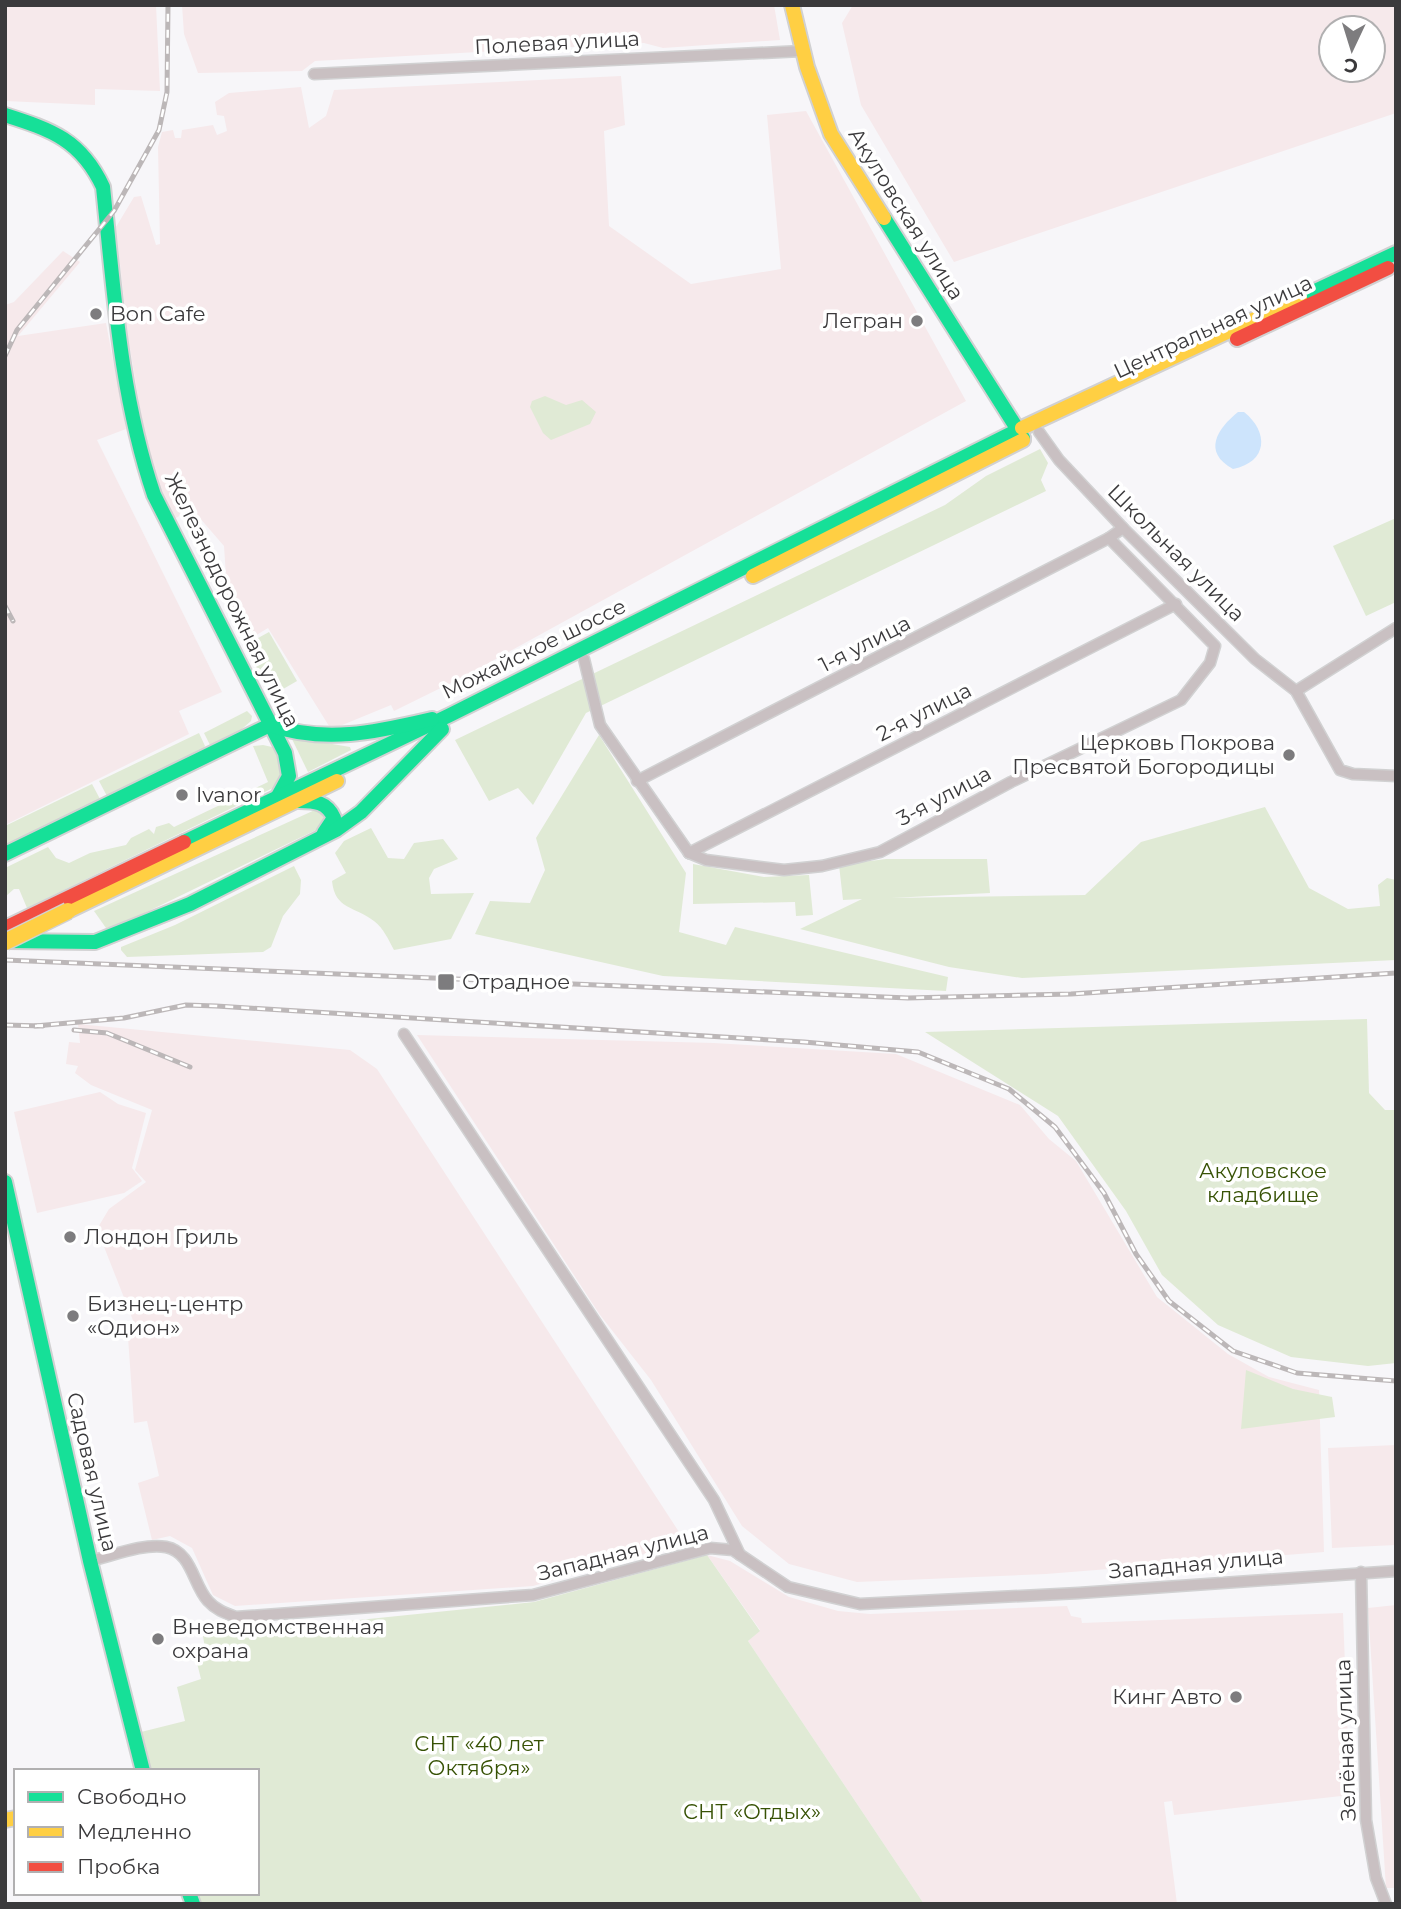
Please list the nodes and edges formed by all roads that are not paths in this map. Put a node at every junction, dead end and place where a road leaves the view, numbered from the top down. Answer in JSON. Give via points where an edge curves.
{"nodes":[{"id":1,"x":792,"y":5,"type":"edge"},
{"id":2,"x":802,"y":51,"type":"junction"},
{"id":3,"x":314,"y":74,"type":"dead end"},
{"id":4,"x":5,"y":115,"type":"edge"},
{"id":5,"x":1396,"y":253,"type":"edge"},
{"id":6,"x":1396,"y":265,"type":"edge"},
{"id":7,"x":1079,"y":402,"type":"joint"},
{"id":8,"x":1033,"y":432,"type":"junction"},
{"id":9,"x":1123,"y":528,"type":"junction"},
{"id":10,"x":1110,"y":538,"type":"junction"},
{"id":11,"x":1176,"y":604,"type":"junction"},
{"id":12,"x":1396,"y":628,"type":"edge"},
{"id":13,"x":584,"y":659,"type":"junction"},
{"id":14,"x":1296,"y":691,"type":"junction"},
{"id":15,"x":446,"y":722,"type":"junction"},
{"id":16,"x":270,"y":725,"type":"junction"},
{"id":17,"x":1396,"y":776,"type":"edge"},
{"id":18,"x":636,"y":781,"type":"junction"},
{"id":19,"x":275,"y":800,"type":"junction"},
{"id":20,"x":299,"y":800,"type":"junction"},
{"id":21,"x":315,"y":841,"type":"junction"},
{"id":22,"x":689,"y":853,"type":"junction"},
{"id":23,"x":5,"y":854,"type":"edge"},
{"id":24,"x":5,"y":928,"type":"edge"},
{"id":25,"x":5,"y":941,"type":"edge"},
{"id":26,"x":404,"y":1034,"type":"dead end"},
{"id":27,"x":5,"y":1182,"type":"edge"},
{"id":28,"x":740,"y":1555,"type":"junction"},
{"id":29,"x":90,"y":1561,"type":"junction"},
{"id":30,"x":1396,"y":1571,"type":"edge"},
{"id":31,"x":1361,"y":1572,"type":"junction"},
{"id":32,"x":142,"y":1769,"type":"edge"},
{"id":33,"x":1386,"y":1904,"type":"edge"}],
"edges":[{"from":1,"to":2,"type":"main road","name":"Акуловская улица"},
{"from":2,"to":3,"type":"street","name":"Полевая улица"},
{"from":2,"to":8,"type":"main road","name":"Акуловская улица","via":[[831,134]]},
{"from":4,"to":16,"type":"main road","name":"Железнодорожная улица","via":[[58,135],[81,148],[94,164],[103,187],[125,377],[146,476]]},
{"from":5,"to":7,"type":"main road","name":"Центральная улица"},
{"from":6,"to":8,"type":"main road","name":"Центральная улица"},
{"from":7,"to":8,"type":"main road","name":"Можайское шоссе"},
{"from":8,"to":9,"type":"street","name":"Школьная улица"},
{"from":8,"to":13,"type":"main road","name":"Можайское шоссе"},
{"from":8,"to":15,"type":"main road","name":"Можайское шоссе"},
{"from":9,"to":10,"type":"street","name":"1-я улица"},
{"from":9,"to":14,"type":"street","name":"Школьная улица","via":[[1255,659]]},
{"from":10,"to":11,"type":"street"},
{"from":10,"to":18,"type":"street","name":"1-я улица"},
{"from":11,"to":22,"type":"street","name":"2-я улица"},
{"from":11,"to":22,"type":"street","name":"3-я улица","via":[[1215,646],[1210,663],[1181,700],[880,852],[784,870],[706,860]]},
{"from":12,"to":14,"type":"street"},
{"from":13,"to":15,"type":"main road","name":"Можайское шоссе"},
{"from":13,"to":18,"type":"street","via":[[600,725]]},
{"from":14,"to":17,"type":"street","name":"Школьная улица","via":[[1340,770]]},
{"from":15,"to":16,"type":"main road","via":[[358,737],[322,738]]},
{"from":15,"to":19,"type":"main road","name":"Можайское шоссе"},
{"from":15,"to":20,"type":"main road","name":"Можайское шоссе"},
{"from":15,"to":21,"type":"main road","via":[[361,812]]},
{"from":16,"to":19,"type":"main road","name":"Железнодорожная улица","via":[[289,765],[288,786]]},
{"from":16,"to":23,"type":"main road"},
{"from":18,"to":22,"type":"street"},
{"from":19,"to":24,"type":"main road","name":"Можайское шоссе"},
{"from":20,"to":21,"type":"main road","via":[[320,801],[331,808],[331,826]]},
{"from":20,"to":25,"type":"main road","name":"Можайское шоссе","bridge":true},
{"from":21,"to":25,"type":"main road","via":[[110,938],[60,944]]},
{"from":26,"to":28,"type":"street","via":[[714,1500]]},
{"from":27,"to":29,"type":"main road","name":"Садовая улица"},
{"from":28,"to":29,"type":"street","name":"Западная улица","via":[[710,1548],[533,1595],[236,1617],[218,1611],[206,1600],[183,1557],[167,1547]]},
{"from":28,"to":31,"type":"street","name":"Западная улица","via":[[788,1587],[860,1604]]},
{"from":29,"to":32,"type":"main road","name":"Садовая улица"},
{"from":30,"to":31,"type":"street","name":"Западная улица"},
{"from":31,"to":33,"type":"street","name":"Зелёная улица","via":[[1366,1820],[1376,1878]]}]}
